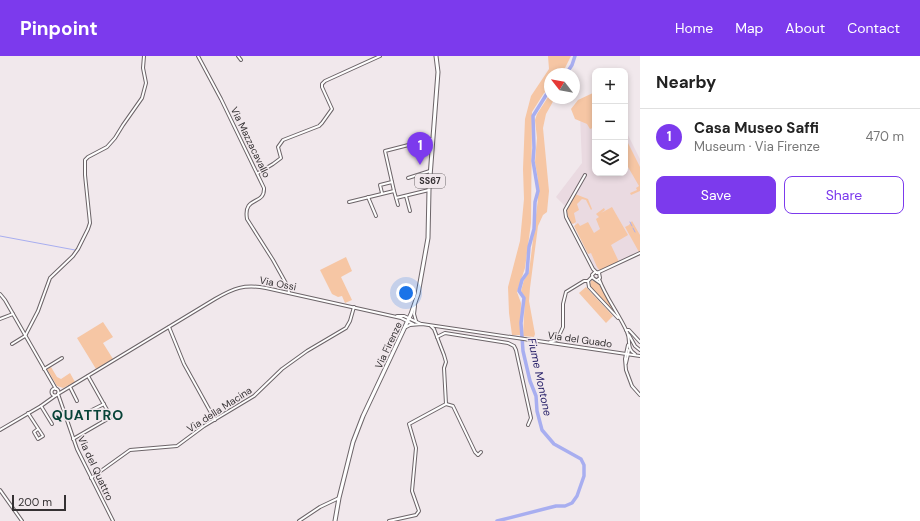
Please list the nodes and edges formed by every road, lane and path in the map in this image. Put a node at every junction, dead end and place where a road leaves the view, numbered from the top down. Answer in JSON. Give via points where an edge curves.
{"nodes":[{"id":1,"x":144,"y":56,"type":"edge"},
{"id":2,"x":198,"y":56,"type":"edge"},
{"id":3,"x":238,"y":56,"type":"edge"},
{"id":4,"x":380,"y":56,"type":"edge"},
{"id":5,"x":436,"y":56,"type":"edge"},
{"id":6,"x":241,"y":60,"type":"dead end"},
{"id":7,"x":432,"y":139,"type":"junction"},
{"id":8,"x":430,"y":171,"type":"junction"},
{"id":9,"x":258,"y":173,"type":"junction"},
{"id":10,"x":584,"y":175,"type":"dead end"},
{"id":11,"x":408,"y":178,"type":"dead end"},
{"id":12,"x":392,"y":182,"type":"junction"},
{"id":13,"x":394,"y":190,"type":"junction"},
{"id":14,"x":429,"y":190,"type":"junction"},
{"id":15,"x":382,"y":193,"type":"junction"},
{"id":16,"x":406,"y":196,"type":"junction"},
{"id":17,"x":368,"y":197,"type":"junction"},
{"id":18,"x":396,"y":198,"type":"junction"},
{"id":19,"x":349,"y":202,"type":"dead end"},
{"id":20,"x":398,"y":206,"type":"dead end"},
{"id":21,"x":410,"y":212,"type":"dead end"},
{"id":22,"x":376,"y":216,"type":"dead end"},
{"id":23,"x":640,"y":253,"type":"edge"},
{"id":24,"x":597,"y":272,"type":"junction"},
{"id":25,"x":591,"y":279,"type":"junction"},
{"id":26,"x":598,"y":280,"type":"junction"},
{"id":27,"x":289,"y":293,"type":"junction"},
{"id":28,"x":0,"y":294,"type":"edge"},
{"id":29,"x":415,"y":305,"type":"junction"},
{"id":30,"x":354,"y":307,"type":"junction"},
{"id":31,"x":13,"y":314,"type":"junction"},
{"id":32,"x":404,"y":318,"type":"junction"},
{"id":33,"x":0,"y":319,"type":"edge"},
{"id":34,"x":408,"y":320,"type":"junction"},
{"id":35,"x":620,"y":320,"type":"junction"},
{"id":36,"x":416,"y":321,"type":"junction"},
{"id":37,"x":413,"y":324,"type":"junction"},
{"id":38,"x":422,"y":324,"type":"junction"},
{"id":39,"x":431,"y":326,"type":"junction"},
{"id":40,"x":169,"y":327,"type":"junction"},
{"id":41,"x":404,"y":330,"type":"junction"},
{"id":42,"x":627,"y":332,"type":"junction"},
{"id":43,"x":25,"y":336,"type":"junction"},
{"id":44,"x":437,"y":337,"type":"junction"},
{"id":45,"x":548,"y":342,"type":"junction"},
{"id":46,"x":640,"y":342,"type":"edge"},
{"id":47,"x":12,"y":344,"type":"dead end"},
{"id":48,"x":628,"y":348,"type":"junction"},
{"id":49,"x":640,"y":350,"type":"edge"},
{"id":50,"x":619,"y":353,"type":"junction"},
{"id":51,"x":627,"y":354,"type":"junction"},
{"id":52,"x":636,"y":355,"type":"junction"},
{"id":53,"x":640,"y":356,"type":"edge"},
{"id":54,"x":62,"y":358,"type":"dead end"},
{"id":55,"x":626,"y":359,"type":"junction"},
{"id":56,"x":44,"y":369,"type":"junction"},
{"id":57,"x":88,"y":376,"type":"junction"},
{"id":58,"x":52,"y":384,"type":"junction"},
{"id":59,"x":70,"y":387,"type":"junction"},
{"id":60,"x":57,"y":389,"type":"junction"},
{"id":61,"x":63,"y":390,"type":"junction"},
{"id":62,"x":52,"y":391,"type":"junction"},
{"id":63,"x":640,"y":394,"type":"edge"},
{"id":64,"x":56,"y":395,"type":"junction"},
{"id":65,"x":49,"y":400,"type":"junction"},
{"id":66,"x":76,"y":401,"type":"dead end"},
{"id":67,"x":104,"y":404,"type":"junction"},
{"id":68,"x":446,"y":404,"type":"junction"},
{"id":69,"x":41,"y":406,"type":"junction"},
{"id":70,"x":88,"y":412,"type":"dead end"},
{"id":71,"x":28,"y":413,"type":"junction"},
{"id":72,"x":215,"y":420,"type":"junction"},
{"id":73,"x":52,"y":424,"type":"dead end"},
{"id":74,"x":528,"y":425,"type":"dead end"},
{"id":75,"x":38,"y":429,"type":"junction"},
{"id":76,"x":0,"y":430,"type":"edge"},
{"id":77,"x":73,"y":439,"type":"junction"},
{"id":78,"x":481,"y":452,"type":"dead end"},
{"id":79,"x":91,"y":478,"type":"junction"},
{"id":80,"x":0,"y":490,"type":"edge"},
{"id":81,"x":338,"y":498,"type":"junction"},
{"id":82,"x":22,"y":521,"type":"edge"},
{"id":83,"x":113,"y":521,"type":"edge"},
{"id":84,"x":299,"y":521,"type":"edge"},
{"id":85,"x":335,"y":521,"type":"edge"},
{"id":86,"x":388,"y":521,"type":"edge"}],
"edges":[{"from":1,"to":43,"type":"street","via":[[146,83],[142,98],[107,147],[85,160],[90,223],[88,230],[73,256],[50,278],[38,311]]},
{"from":2,"to":9,"type":"street","name":"Via Mazzacavallo"},
{"from":3,"to":6,"type":"street"},
{"from":4,"to":9,"type":"street","via":[[325,80],[322,87],[332,109],[320,126],[283,140],[278,147],[281,158]]},
{"from":5,"to":7,"type":"main road","name":"Via Firenze","number":"SS67","via":[[438,72]]},
{"from":7,"to":8,"type":"main road","name":"Via Firenze","number":"SS67"},
{"from":7,"to":12,"type":"street","via":[[385,151]]},
{"from":8,"to":11,"type":"street"},
{"from":8,"to":14,"type":"main road","name":"Via Firenze","number":"SS67"},
{"from":9,"to":27,"type":"street","name":"Via Mazzacavallo","via":[[265,193],[247,206],[247,219],[273,260]]},
{"from":10,"to":24,"type":"street","via":[[565,210],[566,217]]},
{"from":12,"to":13,"type":"street"},
{"from":12,"to":15,"type":"street","via":[[380,185]]},
{"from":13,"to":15,"type":"street"},
{"from":13,"to":18,"type":"street"},
{"from":14,"to":16,"type":"street"},
{"from":14,"to":29,"type":"main road","name":"Via Firenze","number":"SS67","via":[[428,238]]},
{"from":15,"to":17,"type":"street"},
{"from":16,"to":18,"type":"street"},
{"from":16,"to":21,"type":"street"},
{"from":17,"to":19,"type":"street"},
{"from":17,"to":22,"type":"street"},
{"from":18,"to":20,"type":"street"},
{"from":23,"to":24,"type":"street"},
{"from":24,"to":25,"type":"street"},
{"from":24,"to":26,"type":"street","via":[[600,277]]},
{"from":25,"to":26,"type":"street"},
{"from":25,"to":35,"type":"street","via":[[589,288]]},
{"from":25,"to":45,"type":"street","via":[[566,292],[562,304],[562,327],[557,340]]},
{"from":26,"to":35,"type":"street"},
{"from":27,"to":30,"type":"street","name":"Via Ossi"},
{"from":27,"to":40,"type":"street","name":"Via Ossi","via":[[256,286],[240,287],[228,291]]},
{"from":28,"to":31,"type":"street"},
{"from":29,"to":32,"type":"street"},
{"from":29,"to":34,"type":"main road","name":"Via Firenze","number":"SS67"},
{"from":29,"to":36,"type":"street"},
{"from":30,"to":32,"type":"street","name":"Via Ossi"},
{"from":30,"to":72,"type":"street","name":"Via della Macina","via":[[346,328],[307,351],[282,369],[254,396]]},
{"from":31,"to":33,"type":"street"},
{"from":31,"to":43,"type":"street"},
{"from":32,"to":34,"type":"street","name":"Via Ossi"},
{"from":32,"to":41,"type":"street"},
{"from":34,"to":36,"type":"street","name":"Via del Guado"},
{"from":34,"to":37,"type":"street"},
{"from":34,"to":41,"type":"main road","name":"Via Firenze","number":"SS67"},
{"from":35,"to":42,"type":"street"},
{"from":36,"to":38,"type":"street","name":"Via del Guado"},
{"from":37,"to":38,"type":"street","name":"Via del Guado"},
{"from":37,"to":41,"type":"street"},
{"from":38,"to":39,"type":"street","name":"Via del Guado"},
{"from":39,"to":44,"type":"street"},
{"from":39,"to":45,"type":"street","name":"Via del Guado"},
{"from":40,"to":57,"type":"street","name":"Via Ossi"},
{"from":40,"to":72,"type":"street","via":[[184,364]]},
{"from":41,"to":81,"type":"main road","name":"Via Firenze","number":"SS67","via":[[353,442]]},
{"from":42,"to":46,"type":"street","via":[[629,330]]},
{"from":42,"to":48,"type":"street"},
{"from":42,"to":49,"type":"street"},
{"from":43,"to":47,"type":"street"},
{"from":43,"to":56,"type":"street"},
{"from":44,"to":68,"type":"street","via":[[446,362]]},
{"from":44,"to":74,"type":"street","via":[[445,333],[514,346],[531,418]]},
{"from":45,"to":50,"type":"street","name":"Via del Guado"},
{"from":48,"to":50,"type":"street"},
{"from":48,"to":51,"type":"street"},
{"from":48,"to":52,"type":"street"},
{"from":50,"to":51,"type":"street","name":"Via del Guado"},
{"from":50,"to":55,"type":"street"},
{"from":51,"to":52,"type":"street","name":"Via del Guado"},
{"from":51,"to":55,"type":"street"},
{"from":52,"to":53,"type":"street","name":"Via del Guado"},
{"from":52,"to":55,"type":"street"},
{"from":54,"to":56,"type":"street"},
{"from":55,"to":63,"type":"street","via":[[629,380]]},
{"from":56,"to":58,"type":"street"},
{"from":57,"to":59,"type":"street","name":"Via Ossi"},
{"from":57,"to":67,"type":"street"},
{"from":58,"to":60,"type":"street"},
{"from":58,"to":62,"type":"street"},
{"from":59,"to":61,"type":"street","name":"Via Ossi"},
{"from":59,"to":66,"type":"street"},
{"from":60,"to":61,"type":"street","name":"Via Ossi"},
{"from":60,"to":62,"type":"street","name":"Via Ossi"},
{"from":60,"to":64,"type":"street"},
{"from":61,"to":64,"type":"street","name":"Via Ossi"},
{"from":62,"to":64,"type":"street","name":"Via del Quattro"},
{"from":62,"to":65,"type":"street","name":"Via Ossi"},
{"from":64,"to":65,"type":"street","name":"Via Ossi"},
{"from":64,"to":77,"type":"street","name":"Via del Quattro"},
{"from":65,"to":69,"type":"street","name":"Via Ossi"},
{"from":67,"to":70,"type":"street"},
{"from":67,"to":77,"type":"street","via":[[111,417]]},
{"from":68,"to":78,"type":"street","via":[[453,406],[478,456]]},
{"from":68,"to":86,"type":"street","via":[[409,424],[416,448],[412,491],[418,511],[416,515]]},
{"from":69,"to":71,"type":"street","name":"Via Ossi"},
{"from":69,"to":73,"type":"street"},
{"from":71,"to":75,"type":"street"},
{"from":71,"to":76,"type":"street","name":"Via Ossi"},
{"from":72,"to":79,"type":"street","name":"Via della Macina","via":[[177,446],[130,450]]},
{"from":75,"to":75,"type":"street","via":[[43,436],[38,439],[34,432]]},
{"from":77,"to":79,"type":"street","name":"Via del Quattro"},
{"from":79,"to":83,"type":"street","name":"Via del Quattro"},
{"from":80,"to":82,"type":"street"},
{"from":81,"to":84,"type":"street"},
{"from":81,"to":85,"type":"main road","name":"Via Firenze","number":"SS67"}]}
